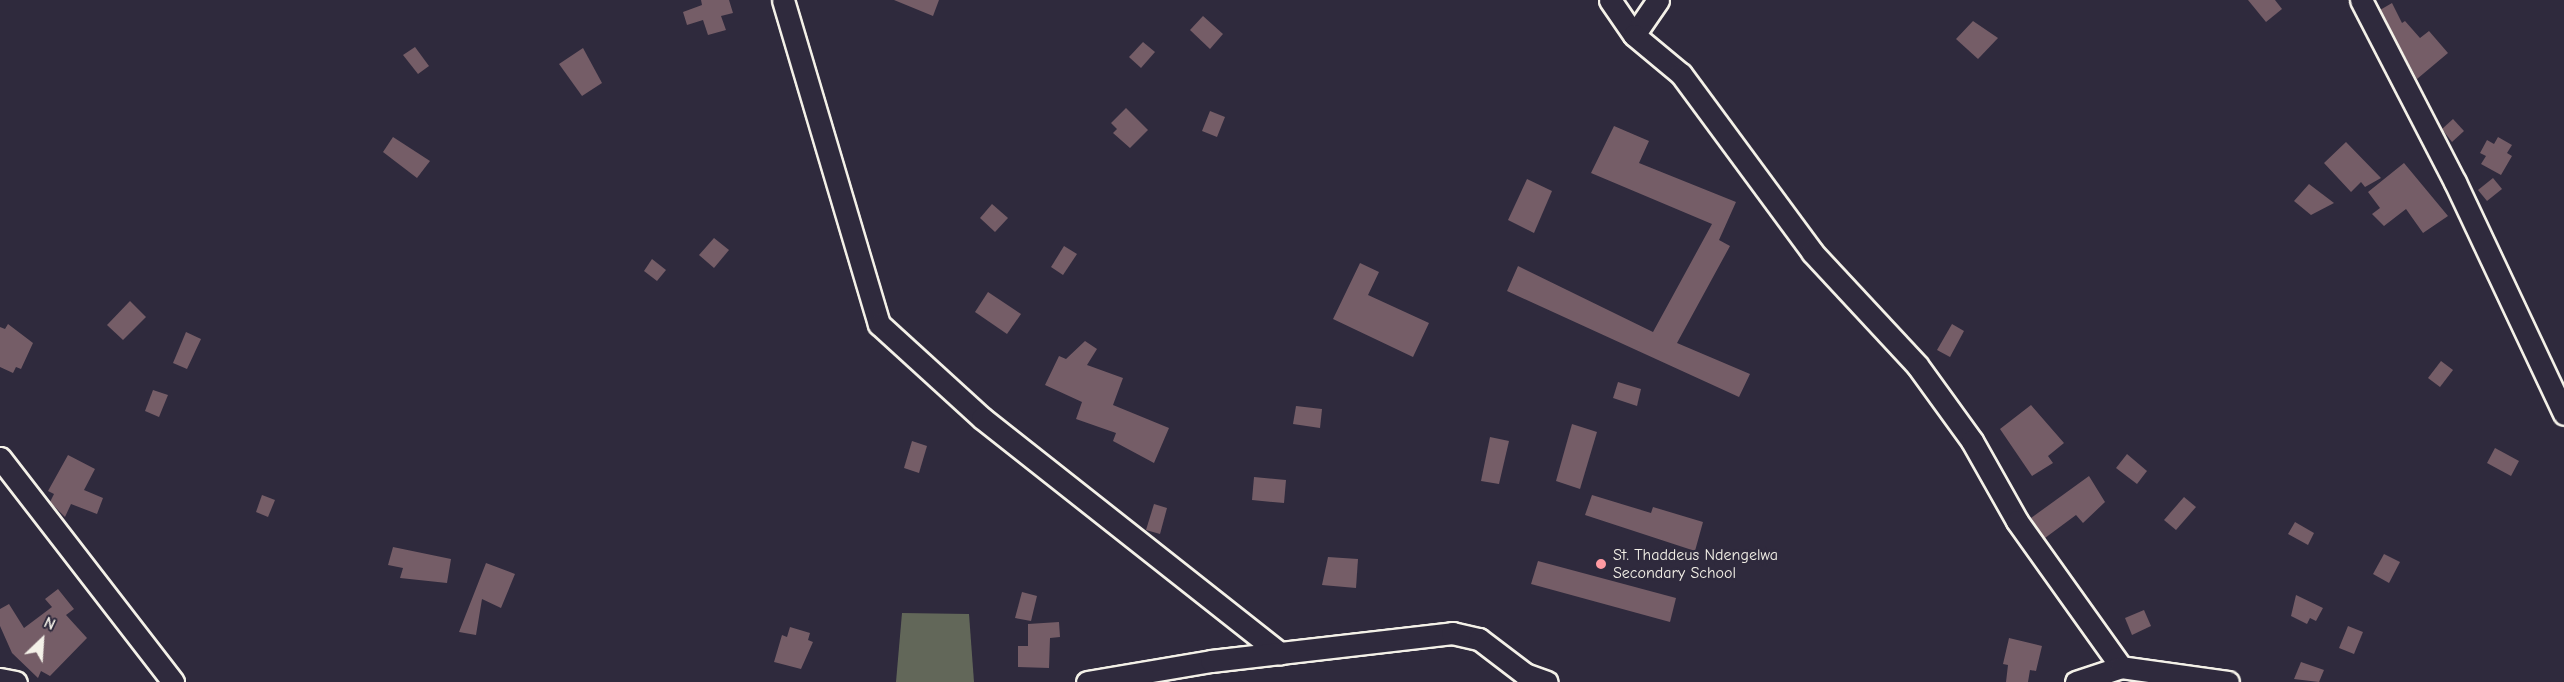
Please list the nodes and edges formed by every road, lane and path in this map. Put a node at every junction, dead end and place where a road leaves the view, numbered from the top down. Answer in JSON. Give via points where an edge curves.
{"nodes":[{"id":1,"x":783,"y":0,"type":"edge"},
{"id":2,"x":1610,"y":0,"type":"edge"},
{"id":3,"x":1658,"y":0,"type":"edge"},
{"id":4,"x":2361,"y":0,"type":"edge"},
{"id":5,"x":1634,"y":35,"type":"junction"},
{"id":6,"x":2564,"y":414,"type":"edge"},
{"id":7,"x":0,"y":458,"type":"edge"},
{"id":8,"x":1280,"y":653,"type":"junction"},
{"id":9,"x":2121,"y":668,"type":"junction"},
{"id":10,"x":2184,"y":678,"type":"edge"},
{"id":11,"x":0,"y":679,"type":"edge"},
{"id":12,"x":16,"y":682,"type":"edge"},
{"id":13,"x":173,"y":682,"type":"edge"},
{"id":14,"x":1087,"y":682,"type":"edge"},
{"id":15,"x":1547,"y":682,"type":"edge"},
{"id":16,"x":2076,"y":682,"type":"edge"},
{"id":17,"x":2228,"y":682,"type":"edge"}],
"edges":[{"from":1,"to":8,"type":"street","via":[[879,324],[982,418]]},
{"from":2,"to":5,"type":"street"},
{"from":3,"to":5,"type":"street"},
{"from":4,"to":6,"type":"street","via":[[2455,182]]},
{"from":5,"to":9,"type":"street","via":[[1681,74],[1812,252],[1917,365],[1972,441],[2017,521]]},
{"from":7,"to":13,"type":"street"},
{"from":8,"to":14,"type":"street"},
{"from":8,"to":15,"type":"street","via":[[1452,633],[1479,639],[1525,674]]},
{"from":9,"to":10,"type":"street"},
{"from":9,"to":16,"type":"street"},
{"from":10,"to":17,"type":"street"},
{"from":11,"to":12,"type":"street"}]}
